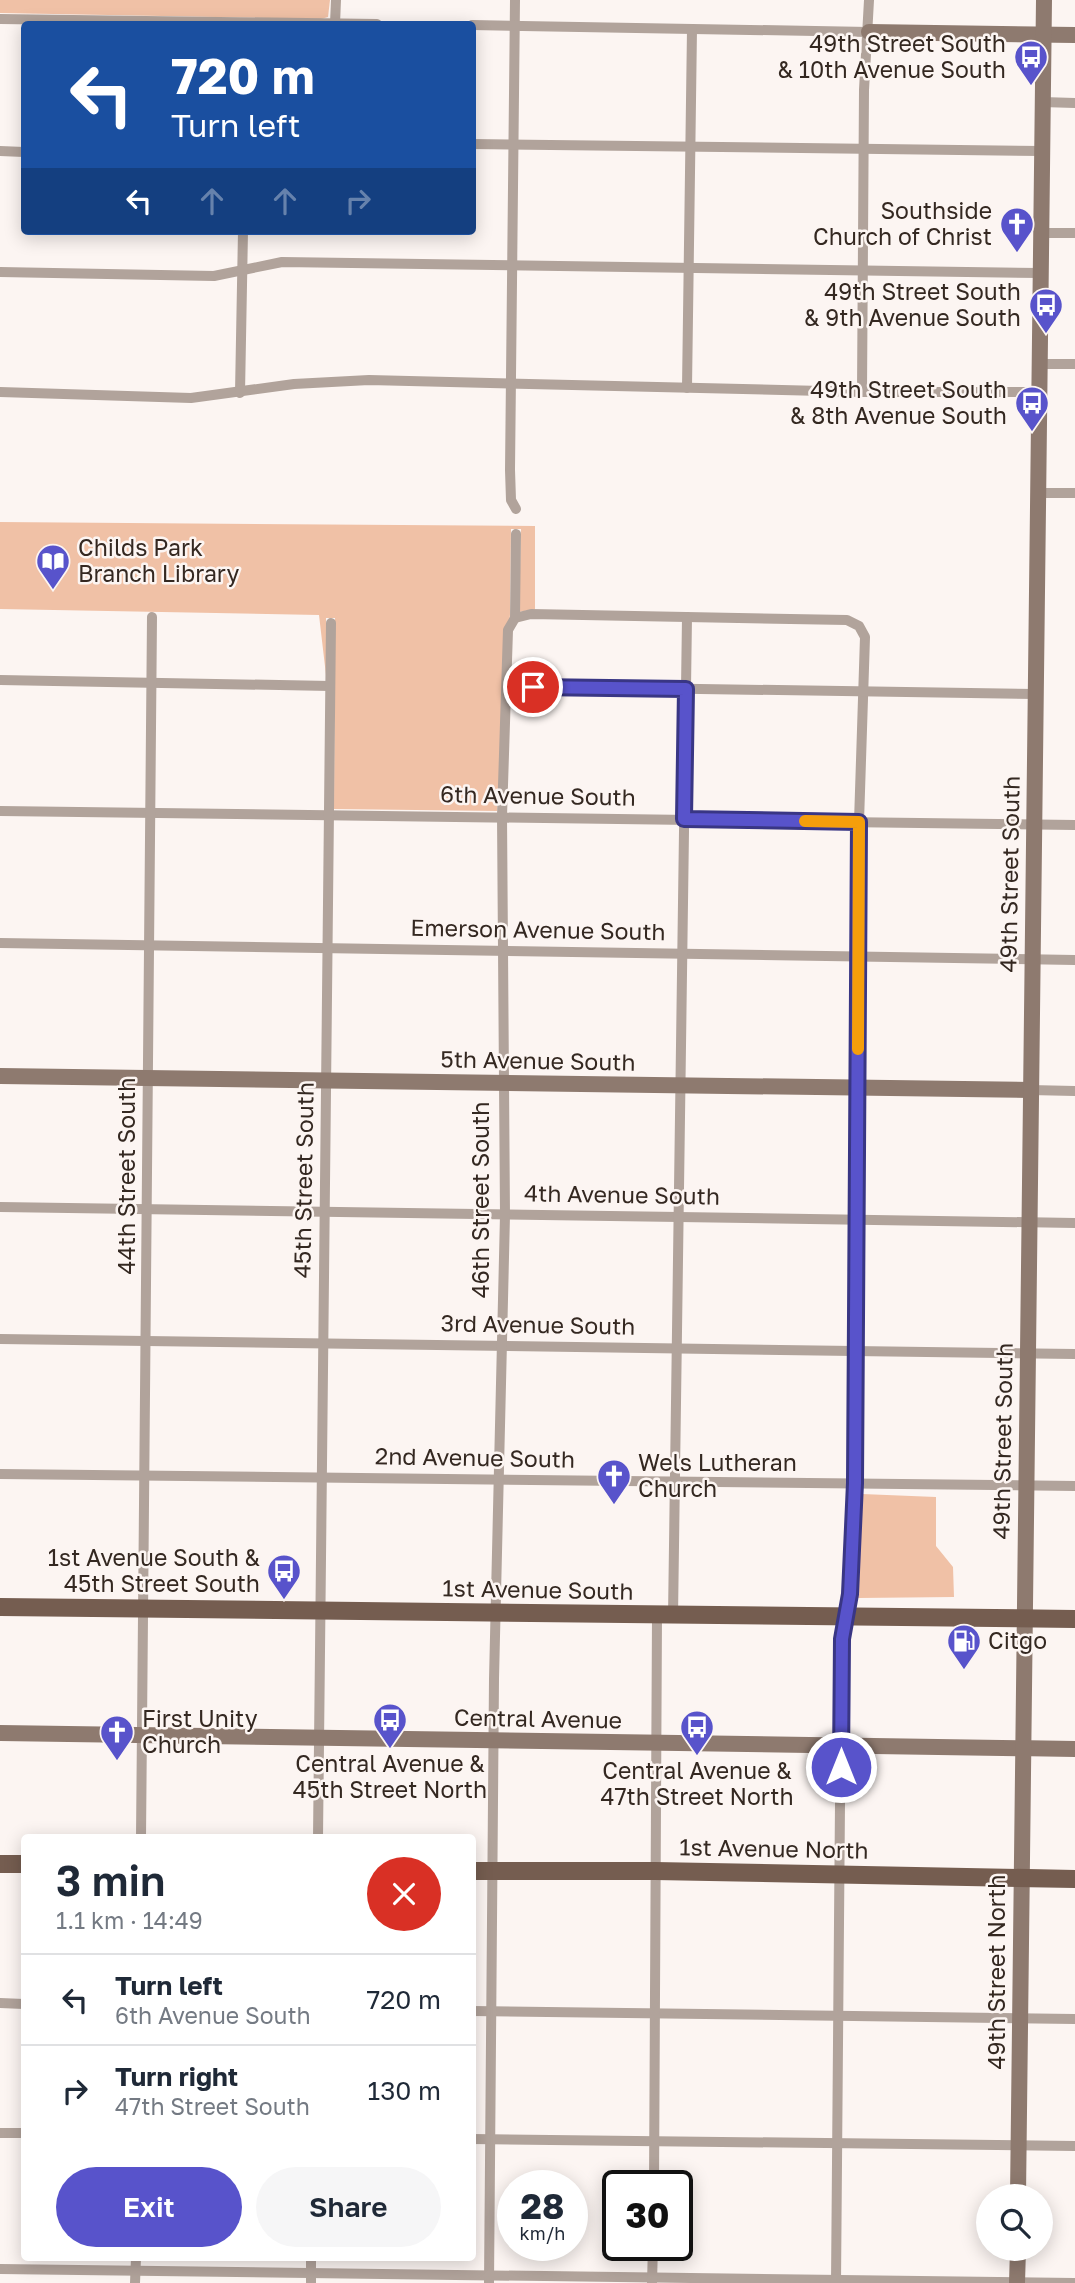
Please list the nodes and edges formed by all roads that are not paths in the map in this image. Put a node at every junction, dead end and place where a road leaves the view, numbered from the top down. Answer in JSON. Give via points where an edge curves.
{"nodes":[{"id":1,"x":336,"y":0,"type":"edge"},
{"id":2,"x":514,"y":0,"type":"edge"},
{"id":3,"x":869,"y":0,"type":"edge"},
{"id":4,"x":1044,"y":0,"type":"edge"},
{"id":5,"x":0,"y":19,"type":"edge"},
{"id":6,"x":99,"y":21,"type":"edge"},
{"id":7,"x":335,"y":21,"type":"edge"},
{"id":8,"x":476,"y":26,"type":"edge"},
{"id":9,"x":514,"y":26,"type":"junction"},
{"id":10,"x":692,"y":29,"type":"junction"},
{"id":11,"x":869,"y":32,"type":"junction"},
{"id":12,"x":1043,"y":35,"type":"junction"},
{"id":13,"x":1075,"y":35,"type":"edge"},
{"id":14,"x":1042,"y":102,"type":"junction"},
{"id":15,"x":1075,"y":103,"type":"edge"},
{"id":16,"x":476,"y":144,"type":"edge"},
{"id":17,"x":514,"y":144,"type":"junction"},
{"id":18,"x":690,"y":147,"type":"junction"},
{"id":19,"x":864,"y":149,"type":"junction"},
{"id":20,"x":0,"y":151,"type":"edge"},
{"id":21,"x":1042,"y":151,"type":"junction"},
{"id":22,"x":21,"y":152,"type":"edge"},
{"id":23,"x":1041,"y":233,"type":"junction"},
{"id":24,"x":1075,"y":233,"type":"edge"},
{"id":25,"x":243,"y":235,"type":"edge"},
{"id":26,"x":512,"y":264,"type":"junction"},
{"id":27,"x":687,"y":269,"type":"junction"},
{"id":28,"x":242,"y":270,"type":"junction"},
{"id":29,"x":864,"y":271,"type":"junction"},
{"id":30,"x":0,"y":272,"type":"edge"},
{"id":31,"x":1040,"y":273,"type":"junction"},
{"id":32,"x":1039,"y":364,"type":"junction"},
{"id":33,"x":1075,"y":364,"type":"edge"},
{"id":34,"x":511,"y":383,"type":"junction"},
{"id":35,"x":687,"y":388,"type":"junction"},
{"id":36,"x":862,"y":391,"type":"junction"},
{"id":37,"x":0,"y":392,"type":"edge"},
{"id":38,"x":1039,"y":392,"type":"junction"},
{"id":39,"x":240,"y":393,"type":"junction"},
{"id":40,"x":1038,"y":493,"type":"junction"},
{"id":41,"x":1075,"y":494,"type":"edge"},
{"id":42,"x":516,"y":509,"type":"dead end"},
{"id":43,"x":516,"y":534,"type":"dead end"},
{"id":44,"x":152,"y":617,"type":"dead end"},
{"id":45,"x":687,"y":617,"type":"junction"},
{"id":46,"x":515,"y":618,"type":"junction"},
{"id":47,"x":331,"y":623,"type":"dead end"},
{"id":48,"x":0,"y":680,"type":"edge"},
{"id":49,"x":151,"y":683,"type":"junction"},
{"id":50,"x":330,"y":686,"type":"junction"},
{"id":51,"x":507,"y":687,"type":"junction"},
{"id":52,"x":686,"y":689,"type":"junction"},
{"id":53,"x":862,"y":692,"type":"junction"},
{"id":54,"x":1035,"y":694,"type":"junction"},
{"id":55,"x":0,"y":811,"type":"edge"},
{"id":56,"x":150,"y":813,"type":"junction"},
{"id":57,"x":329,"y":815,"type":"junction"},
{"id":58,"x":502,"y":816,"type":"junction"},
{"id":59,"x":684,"y":819,"type":"junction"},
{"id":60,"x":859,"y":822,"type":"junction"},
{"id":61,"x":1034,"y":825,"type":"junction"},
{"id":62,"x":1075,"y":825,"type":"edge"},
{"id":63,"x":0,"y":943,"type":"edge"},
{"id":64,"x":149,"y":945,"type":"junction"},
{"id":65,"x":327,"y":948,"type":"junction"},
{"id":66,"x":501,"y":951,"type":"junction"},
{"id":67,"x":683,"y":954,"type":"junction"},
{"id":68,"x":858,"y":957,"type":"junction"},
{"id":69,"x":1032,"y":959,"type":"junction"},
{"id":70,"x":1075,"y":960,"type":"edge"},
{"id":71,"x":0,"y":1076,"type":"edge"},
{"id":72,"x":148,"y":1078,"type":"junction"},
{"id":73,"x":326,"y":1080,"type":"junction"},
{"id":74,"x":502,"y":1083,"type":"junction"},
{"id":75,"x":682,"y":1085,"type":"junction"},
{"id":76,"x":857,"y":1088,"type":"junction"},
{"id":77,"x":1030,"y":1090,"type":"junction"},
{"id":78,"x":1075,"y":1091,"type":"edge"},
{"id":79,"x":0,"y":1207,"type":"edge"},
{"id":80,"x":148,"y":1209,"type":"junction"},
{"id":81,"x":324,"y":1212,"type":"junction"},
{"id":82,"x":505,"y":1215,"type":"junction"},
{"id":83,"x":680,"y":1217,"type":"junction"},
{"id":84,"x":856,"y":1220,"type":"junction"},
{"id":85,"x":1028,"y":1223,"type":"junction"},
{"id":86,"x":1075,"y":1223,"type":"edge"},
{"id":87,"x":0,"y":1339,"type":"edge"},
{"id":88,"x":147,"y":1340,"type":"junction"},
{"id":89,"x":323,"y":1343,"type":"junction"},
{"id":90,"x":502,"y":1346,"type":"junction"},
{"id":91,"x":679,"y":1348,"type":"junction"},
{"id":92,"x":855,"y":1351,"type":"junction"},
{"id":93,"x":1027,"y":1354,"type":"junction"},
{"id":94,"x":1075,"y":1354,"type":"edge"},
{"id":95,"x":0,"y":1474,"type":"edge"},
{"id":96,"x":146,"y":1476,"type":"junction"},
{"id":97,"x":321,"y":1477,"type":"junction"},
{"id":98,"x":498,"y":1479,"type":"junction"},
{"id":99,"x":675,"y":1482,"type":"junction"},
{"id":100,"x":855,"y":1483,"type":"junction"},
{"id":101,"x":1025,"y":1486,"type":"junction"},
{"id":102,"x":1075,"y":1486,"type":"edge"},
{"id":103,"x":0,"y":1607,"type":"edge"},
{"id":104,"x":143,"y":1609,"type":"junction"},
{"id":105,"x":320,"y":1612,"type":"junction"},
{"id":106,"x":496,"y":1614,"type":"junction"},
{"id":107,"x":665,"y":1616,"type":"junction"},
{"id":108,"x":847,"y":1617,"type":"junction"},
{"id":109,"x":1024,"y":1618,"type":"junction"},
{"id":110,"x":1075,"y":1619,"type":"edge"},
{"id":111,"x":0,"y":1733,"type":"edge"},
{"id":112,"x":141,"y":1735,"type":"junction"},
{"id":113,"x":318,"y":1738,"type":"junction"},
{"id":114,"x":494,"y":1741,"type":"junction"},
{"id":115,"x":657,"y":1744,"type":"junction"},
{"id":116,"x":841,"y":1746,"type":"junction"},
{"id":117,"x":1022,"y":1748,"type":"junction"},
{"id":118,"x":1075,"y":1749,"type":"edge"},
{"id":119,"x":141,"y":1834,"type":"edge"},
{"id":120,"x":318,"y":1834,"type":"edge"},
{"id":121,"x":0,"y":1864,"type":"edge"},
{"id":122,"x":21,"y":1864,"type":"edge"},
{"id":123,"x":476,"y":1871,"type":"edge"},
{"id":124,"x":655,"y":1871,"type":"junction"},
{"id":125,"x":494,"y":1872,"type":"junction"},
{"id":126,"x":841,"y":1875,"type":"junction"},
{"id":127,"x":1021,"y":1878,"type":"junction"},
{"id":128,"x":1075,"y":1879,"type":"edge"},
{"id":129,"x":0,"y":2003,"type":"edge"},
{"id":130,"x":21,"y":2004,"type":"edge"},
{"id":131,"x":476,"y":2011,"type":"edge"},
{"id":132,"x":492,"y":2011,"type":"junction"},
{"id":133,"x":654,"y":2013,"type":"junction"},
{"id":134,"x":839,"y":2015,"type":"junction"},
{"id":135,"x":1020,"y":2018,"type":"junction"},
{"id":136,"x":1075,"y":2019,"type":"edge"},
{"id":137,"x":0,"y":2133,"type":"edge"},
{"id":138,"x":21,"y":2133,"type":"edge"},
{"id":139,"x":476,"y":2138,"type":"edge"},
{"id":140,"x":490,"y":2139,"type":"junction"},
{"id":141,"x":655,"y":2141,"type":"junction"},
{"id":142,"x":838,"y":2143,"type":"junction"},
{"id":143,"x":1019,"y":2145,"type":"junction"},
{"id":144,"x":1075,"y":2146,"type":"edge"},
{"id":145,"x":654,"y":2170,"type":"edge"},
{"id":146,"x":1018,"y":2184,"type":"edge"},
{"id":147,"x":653,"y":2261,"type":"edge"},
{"id":148,"x":1018,"y":2261,"type":"edge"},
{"id":149,"x":0,"y":2269,"type":"edge"},
{"id":150,"x":136,"y":2277,"type":"edge"},
{"id":151,"x":311,"y":2278,"type":"edge"},
{"id":152,"x":489,"y":2280,"type":"edge"},
{"id":153,"x":652,"y":2280,"type":"edge"},
{"id":154,"x":836,"y":2281,"type":"edge"},
{"id":155,"x":1017,"y":2283,"type":"edge"},
{"id":156,"x":1074,"y":2283,"type":"edge"}],
"edges":[{"from":1,"to":7,"type":"street"},
{"from":2,"to":9,"type":"street"},
{"from":3,"to":11,"type":"street"},
{"from":4,"to":12,"type":"main road","name":"49th Street South"},
{"from":5,"to":6,"type":"street"},
{"from":8,"to":9,"type":"street"},
{"from":9,"to":10,"type":"street"},
{"from":9,"to":17,"type":"street"},
{"from":10,"to":11,"type":"street"},
{"from":10,"to":18,"type":"street"},
{"from":11,"to":12,"type":"main road"},
{"from":11,"to":19,"type":"street"},
{"from":12,"to":13,"type":"main road"},
{"from":12,"to":14,"type":"main road","name":"49th Street South"},
{"from":14,"to":15,"type":"street"},
{"from":14,"to":21,"type":"main road","name":"49th Street South"},
{"from":16,"to":17,"type":"street"},
{"from":17,"to":18,"type":"street"},
{"from":17,"to":26,"type":"street"},
{"from":18,"to":19,"type":"street"},
{"from":18,"to":27,"type":"street"},
{"from":19,"to":21,"type":"street"},
{"from":19,"to":29,"type":"street"},
{"from":20,"to":22,"type":"street"},
{"from":21,"to":23,"type":"main road","name":"49th Street South"},
{"from":23,"to":24,"type":"street"},
{"from":23,"to":31,"type":"main road","name":"49th Street South"},
{"from":25,"to":28,"type":"street"},
{"from":26,"to":27,"type":"street"},
{"from":26,"to":28,"type":"street","via":[[282,262]]},
{"from":26,"to":34,"type":"street"},
{"from":27,"to":29,"type":"street"},
{"from":27,"to":35,"type":"street"},
{"from":28,"to":30,"type":"street","via":[[214,276]]},
{"from":28,"to":39,"type":"street"},
{"from":29,"to":31,"type":"street"},
{"from":29,"to":36,"type":"street"},
{"from":31,"to":32,"type":"main road","name":"49th Street South"},
{"from":32,"to":33,"type":"street"},
{"from":32,"to":38,"type":"main road","name":"49th Street South"},
{"from":34,"to":35,"type":"street"},
{"from":34,"to":39,"type":"street","via":[[369,380],[294,384]]},
{"from":34,"to":42,"type":"street","via":[[510,494]]},
{"from":35,"to":36,"type":"street"},
{"from":36,"to":38,"type":"street"},
{"from":37,"to":39,"type":"street","via":[[191,398]]},
{"from":38,"to":40,"type":"main road","name":"49th Street South"},
{"from":40,"to":41,"type":"street"},
{"from":40,"to":54,"type":"main road","name":"49th Street South"},
{"from":43,"to":46,"type":"street","name":"46th Street South"},
{"from":44,"to":49,"type":"street","name":"44th Street South"},
{"from":45,"to":46,"type":"street","via":[[531,614]]},
{"from":45,"to":52,"type":"street"},
{"from":45,"to":53,"type":"street","via":[[847,620],[859,626],[865,637]]},
{"from":46,"to":51,"type":"street","name":"46th Street South","via":[[508,630]]},
{"from":47,"to":50,"type":"street","name":"45th Street South"},
{"from":48,"to":49,"type":"street"},
{"from":49,"to":50,"type":"street"},
{"from":49,"to":56,"type":"street","name":"44th Street South"},
{"from":50,"to":57,"type":"street","name":"45th Street South"},
{"from":51,"to":52,"type":"street"},
{"from":51,"to":58,"type":"street","name":"46th Street South"},
{"from":52,"to":53,"type":"street"},
{"from":52,"to":59,"type":"street"},
{"from":53,"to":54,"type":"street"},
{"from":53,"to":60,"type":"street"},
{"from":54,"to":61,"type":"main road","name":"49th Street South"},
{"from":55,"to":56,"type":"street","name":"6th Avenue South"},
{"from":56,"to":57,"type":"street","name":"6th Avenue South"},
{"from":56,"to":64,"type":"street","name":"44th Street South"},
{"from":57,"to":58,"type":"street","name":"6th Avenue South"},
{"from":57,"to":65,"type":"street","name":"45th Street South"},
{"from":58,"to":59,"type":"street","name":"6th Avenue South"},
{"from":58,"to":66,"type":"street","name":"46th Street South"},
{"from":59,"to":60,"type":"street","name":"6th Avenue South"},
{"from":59,"to":67,"type":"street"},
{"from":60,"to":61,"type":"street","name":"6th Avenue South"},
{"from":60,"to":68,"type":"street"},
{"from":61,"to":62,"type":"street","name":"6th Avenue South"},
{"from":61,"to":69,"type":"main road","name":"49th Street South"},
{"from":63,"to":64,"type":"street","name":"Emerson Avenue South"},
{"from":64,"to":65,"type":"street","name":"Emerson Avenue South"},
{"from":64,"to":72,"type":"street","name":"44th Street South"},
{"from":65,"to":66,"type":"street","name":"Emerson Avenue South"},
{"from":65,"to":73,"type":"street","name":"45th Street South"},
{"from":66,"to":67,"type":"street","name":"Emerson Avenue South"},
{"from":66,"to":74,"type":"street","name":"46th Street South"},
{"from":67,"to":68,"type":"street","name":"Emerson Avenue South"},
{"from":67,"to":75,"type":"street"},
{"from":68,"to":69,"type":"street","name":"Emerson Avenue South"},
{"from":68,"to":76,"type":"street"},
{"from":69,"to":70,"type":"street","name":"Emerson Avenue South"},
{"from":69,"to":77,"type":"main road","name":"49th Street South"},
{"from":71,"to":72,"type":"main road","name":"5th Avenue South"},
{"from":72,"to":73,"type":"main road","name":"5th Avenue South"},
{"from":72,"to":80,"type":"street","name":"44th Street South"},
{"from":73,"to":74,"type":"main road","name":"5th Avenue South"},
{"from":73,"to":81,"type":"street","name":"45th Street South"},
{"from":74,"to":75,"type":"main road","name":"5th Avenue South"},
{"from":74,"to":82,"type":"street","name":"46th Street South"},
{"from":75,"to":76,"type":"main road","name":"5th Avenue South"},
{"from":75,"to":83,"type":"street"},
{"from":76,"to":77,"type":"main road","name":"5th Avenue South"},
{"from":76,"to":84,"type":"street"},
{"from":77,"to":78,"type":"street","name":"5th Avenue South"},
{"from":77,"to":85,"type":"main road","name":"49th Street South"},
{"from":79,"to":80,"type":"street","name":"4th Avenue South"},
{"from":80,"to":81,"type":"street","name":"4th Avenue South"},
{"from":80,"to":88,"type":"street","name":"44th Street South"},
{"from":81,"to":82,"type":"street","name":"4th Avenue South"},
{"from":81,"to":89,"type":"street","name":"45th Street South"},
{"from":82,"to":83,"type":"street","name":"4th Avenue South"},
{"from":82,"to":90,"type":"street","name":"46th Street South"},
{"from":83,"to":84,"type":"street","name":"4th Avenue South"},
{"from":83,"to":91,"type":"street"},
{"from":84,"to":85,"type":"street","name":"4th Avenue South"},
{"from":84,"to":92,"type":"street"},
{"from":85,"to":86,"type":"street","name":"4th Avenue South"},
{"from":85,"to":93,"type":"main road","name":"49th Street South"},
{"from":87,"to":88,"type":"street","name":"3rd Avenue South"},
{"from":88,"to":89,"type":"street","name":"3rd Avenue South"},
{"from":88,"to":96,"type":"street","name":"44th Street South"},
{"from":89,"to":90,"type":"street","name":"3rd Avenue South"},
{"from":89,"to":97,"type":"street","name":"45th Street South"},
{"from":90,"to":91,"type":"street","name":"3rd Avenue South"},
{"from":90,"to":98,"type":"street","name":"46th Street South"},
{"from":91,"to":92,"type":"street","name":"3rd Avenue South"},
{"from":91,"to":99,"type":"street"},
{"from":92,"to":93,"type":"street","name":"3rd Avenue South"},
{"from":92,"to":100,"type":"street"},
{"from":93,"to":94,"type":"street","name":"3rd Avenue South"},
{"from":93,"to":101,"type":"main road","name":"49th Street South"},
{"from":95,"to":96,"type":"street","name":"2nd Avenue South"},
{"from":96,"to":97,"type":"street","name":"2nd Avenue South"},
{"from":96,"to":104,"type":"street","name":"44th Street South"},
{"from":97,"to":98,"type":"street","name":"2nd Avenue South"},
{"from":97,"to":105,"type":"street","name":"45th Street South"},
{"from":98,"to":99,"type":"street","name":"2nd Avenue South"},
{"from":98,"to":106,"type":"street","name":"46th Street South"},
{"from":99,"to":100,"type":"street","name":"2nd Avenue South"},
{"from":99,"to":107,"type":"street"},
{"from":100,"to":101,"type":"street","name":"2nd Avenue South"},
{"from":100,"to":108,"type":"street"},
{"from":101,"to":102,"type":"street","name":"2nd Avenue South"},
{"from":101,"to":109,"type":"main road","name":"49th Street South"},
{"from":103,"to":104,"type":"main road","name":"1st Avenue South"},
{"from":104,"to":105,"type":"main road","name":"1st Avenue South"},
{"from":104,"to":112,"type":"street","name":"44th Street South"},
{"from":105,"to":106,"type":"main road","name":"1st Avenue South"},
{"from":105,"to":113,"type":"street","name":"45th Street South"},
{"from":106,"to":107,"type":"main road","name":"1st Avenue South"},
{"from":106,"to":114,"type":"street","name":"46th Street South"},
{"from":107,"to":108,"type":"main road","name":"1st Avenue South"},
{"from":107,"to":115,"type":"street"},
{"from":108,"to":109,"type":"main road","name":"1st Avenue South"},
{"from":108,"to":116,"type":"street","via":[[842,1639]]},
{"from":109,"to":110,"type":"main road","name":"1st Avenue South"},
{"from":109,"to":117,"type":"main road","name":"49th Street South"},
{"from":111,"to":112,"type":"main road","name":"Central Avenue"},
{"from":112,"to":113,"type":"main road","name":"Central Avenue"},
{"from":112,"to":119,"type":"street","name":"44th Street South"},
{"from":113,"to":114,"type":"main road","name":"Central Avenue"},
{"from":113,"to":120,"type":"street","name":"45th Street South"},
{"from":114,"to":115,"type":"main road","name":"Central Avenue"},
{"from":114,"to":125,"type":"street","name":"46th Street South"},
{"from":115,"to":116,"type":"main road","name":"Central Avenue"},
{"from":115,"to":124,"type":"street"},
{"from":116,"to":117,"type":"main road","name":"Central Avenue"},
{"from":116,"to":126,"type":"street"},
{"from":117,"to":118,"type":"main road","name":"Central Avenue"},
{"from":117,"to":127,"type":"main road","name":"49th Street North"},
{"from":121,"to":122,"type":"main road"},
{"from":123,"to":125,"type":"main road","name":"1st Avenue North"},
{"from":124,"to":125,"type":"main road","name":"1st Avenue North"},
{"from":124,"to":126,"type":"main road","name":"1st Avenue North"},
{"from":124,"to":133,"type":"street"},
{"from":125,"to":132,"type":"street","name":"46th Street South"},
{"from":126,"to":127,"type":"main road","name":"1st Avenue North"},
{"from":126,"to":134,"type":"street"},
{"from":127,"to":128,"type":"main road","name":"1st Avenue North"},
{"from":127,"to":135,"type":"main road","name":"49th Street North"},
{"from":129,"to":130,"type":"street"},
{"from":131,"to":132,"type":"street"},
{"from":132,"to":133,"type":"street"},
{"from":132,"to":140,"type":"street","name":"46th Street South"},
{"from":133,"to":134,"type":"street"},
{"from":133,"to":141,"type":"street"},
{"from":134,"to":135,"type":"street"},
{"from":134,"to":142,"type":"street"},
{"from":135,"to":136,"type":"street"},
{"from":135,"to":143,"type":"main road","name":"49th Street North"},
{"from":137,"to":138,"type":"street"},
{"from":139,"to":140,"type":"street"},
{"from":140,"to":141,"type":"street"},
{"from":140,"to":152,"type":"street","name":"46th Street South"},
{"from":141,"to":142,"type":"street"},
{"from":141,"to":145,"type":"street"},
{"from":142,"to":143,"type":"street"},
{"from":142,"to":154,"type":"street"},
{"from":143,"to":144,"type":"street"},
{"from":143,"to":146,"type":"main road","name":"49th Street North"},
{"from":147,"to":153,"type":"street"},
{"from":148,"to":155,"type":"main road"},
{"from":149,"to":150,"type":"street"},
{"from":150,"to":151,"type":"street"},
{"from":151,"to":152,"type":"street"},
{"from":152,"to":153,"type":"street"},
{"from":153,"to":154,"type":"street"},
{"from":154,"to":155,"type":"street"},
{"from":155,"to":156,"type":"street"}]}
